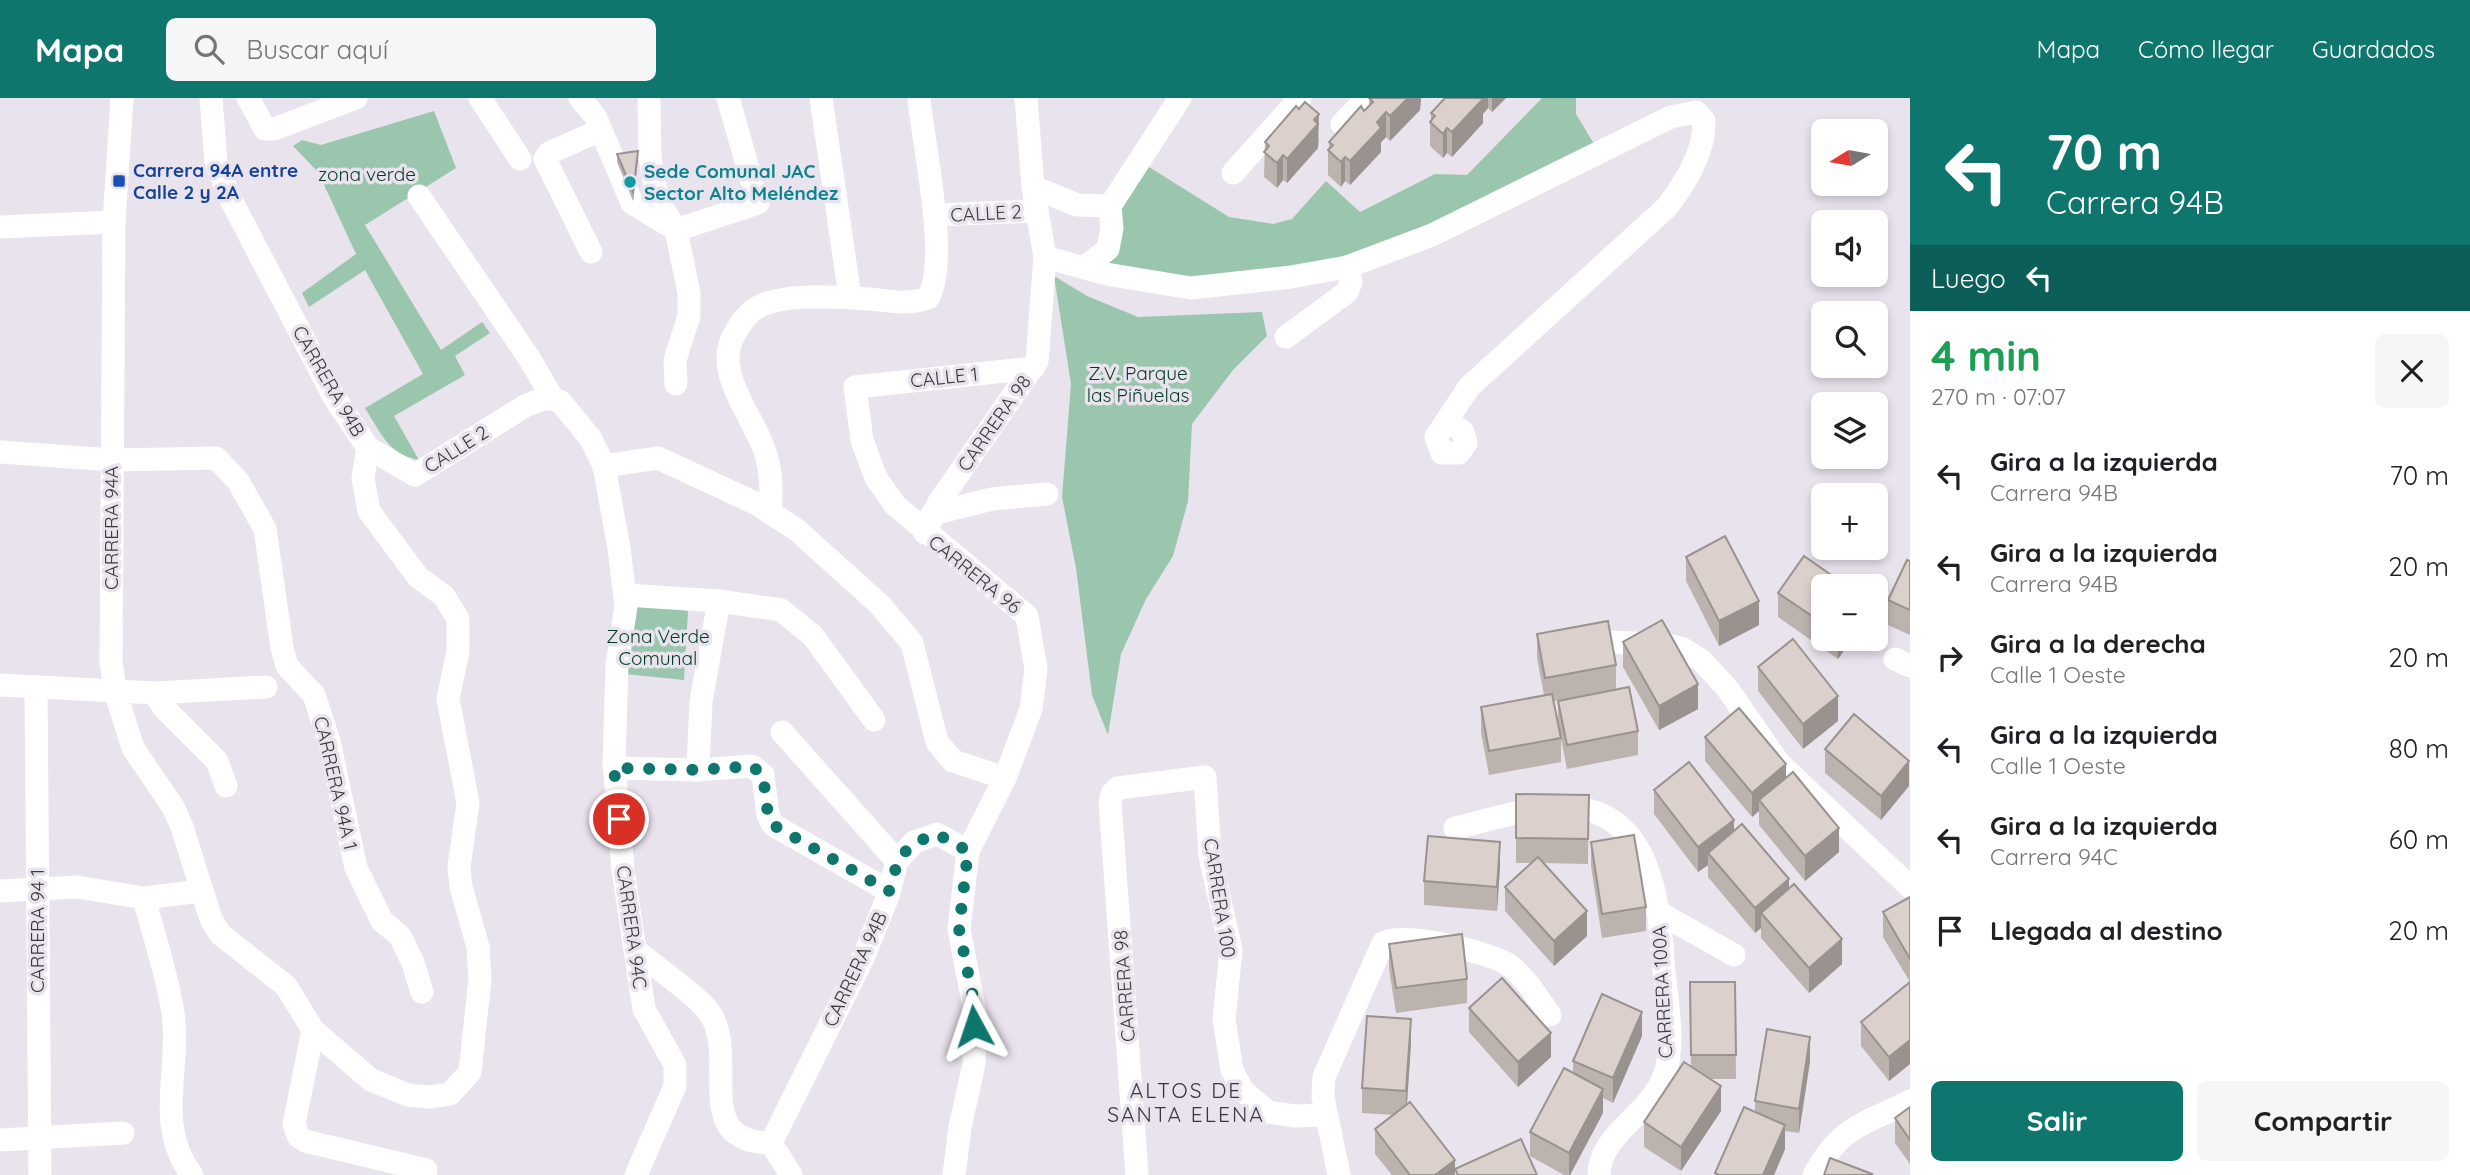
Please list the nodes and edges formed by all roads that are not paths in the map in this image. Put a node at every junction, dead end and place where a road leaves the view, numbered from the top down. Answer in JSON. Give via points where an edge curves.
{"nodes":[{"id":1,"x":122,"y":98,"type":"edge"},
{"id":2,"x":211,"y":98,"type":"edge"},
{"id":3,"x":248,"y":98,"type":"edge"},
{"id":4,"x":356,"y":98,"type":"edge"},
{"id":5,"x":480,"y":98,"type":"edge"},
{"id":6,"x":580,"y":98,"type":"edge"},
{"id":7,"x":649,"y":98,"type":"edge"},
{"id":8,"x":728,"y":98,"type":"edge"},
{"id":9,"x":821,"y":98,"type":"edge"},
{"id":10,"x":919,"y":98,"type":"edge"},
{"id":11,"x":1026,"y":98,"type":"edge"},
{"id":12,"x":1180,"y":98,"type":"edge"},
{"id":13,"x":1300,"y":98,"type":"edge"},
{"id":14,"x":1367,"y":98,"type":"edge"},
{"id":15,"x":1342,"y":124,"type":"edge"},
{"id":16,"x":601,"y":130,"type":"junction"},
{"id":17,"x":520,"y":159,"type":"dead end"},
{"id":18,"x":1233,"y":173,"type":"dead end"},
{"id":19,"x":1033,"y":187,"type":"junction"},
{"id":20,"x":419,"y":197,"type":"dead end"},
{"id":21,"x":1110,"y":206,"type":"junction"},
{"id":22,"x":1037,"y":211,"type":"junction"},
{"id":23,"x":935,"y":215,"type":"junction"},
{"id":24,"x":114,"y":222,"type":"junction"},
{"id":25,"x":0,"y":227,"type":"edge"},
{"id":26,"x":676,"y":230,"type":"junction"},
{"id":27,"x":1108,"y":249,"type":"junction"},
{"id":28,"x":591,"y":252,"type":"dead end"},
{"id":29,"x":1045,"y":257,"type":"junction"},
{"id":30,"x":1085,"y":267,"type":"junction"},
{"id":31,"x":1347,"y":267,"type":"junction"},
{"id":32,"x":1116,"y":276,"type":"junction"},
{"id":33,"x":850,"y":297,"type":"junction"},
{"id":34,"x":1286,"y":337,"type":"dead end"},
{"id":35,"x":1033,"y":368,"type":"junction"},
{"id":36,"x":676,"y":384,"type":"dead end"},
{"id":37,"x":855,"y":387,"type":"joint"},
{"id":38,"x":549,"y":399,"type":"junction"},
{"id":39,"x":1443,"y":427,"type":"dead end"},
{"id":40,"x":368,"y":448,"type":"junction"},
{"id":41,"x":0,"y":452,"type":"edge"},
{"id":42,"x":112,"y":460,"type":"junction"},
{"id":43,"x":604,"y":466,"type":"junction"},
{"id":44,"x":1046,"y":494,"type":"dead end"},
{"id":45,"x":770,"y":513,"type":"junction"},
{"id":46,"x":928,"y":523,"type":"junction"},
{"id":47,"x":625,"y":595,"type":"junction"},
{"id":48,"x":719,"y":601,"type":"junction"},
{"id":49,"x":1605,"y":642,"type":"edge"},
{"id":50,"x":0,"y":685,"type":"edge"},
{"id":51,"x":36,"y":687,"type":"junction"},
{"id":52,"x":266,"y":687,"type":"dead end"},
{"id":53,"x":115,"y":691,"type":"junction"},
{"id":54,"x":155,"y":693,"type":"junction"},
{"id":55,"x":874,"y":720,"type":"dead end"},
{"id":56,"x":782,"y":732,"type":"dead end"},
{"id":57,"x":614,"y":768,"type":"junction"},
{"id":58,"x":698,"y":770,"type":"junction"},
{"id":59,"x":1205,"y":777,"type":"joint"},
{"id":60,"x":1004,"y":778,"type":"junction"},
{"id":61,"x":226,"y":786,"type":"dead end"},
{"id":62,"x":1455,"y":828,"type":"dead end"},
{"id":63,"x":968,"y":851,"type":"junction"},
{"id":64,"x":897,"y":861,"type":"junction"},
{"id":65,"x":1910,"y":887,"type":"edge"},
{"id":66,"x":37,"y":889,"type":"junction"},
{"id":67,"x":0,"y":891,"type":"edge"},
{"id":68,"x":201,"y":891,"type":"junction"},
{"id":69,"x":889,"y":891,"type":"junction"},
{"id":70,"x":144,"y":898,"type":"junction"},
{"id":71,"x":1658,"y":912,"type":"junction"},
{"id":72,"x":635,"y":950,"type":"junction"},
{"id":73,"x":1734,"y":955,"type":"dead end"},
{"id":74,"x":422,"y":992,"type":"dead end"},
{"id":75,"x":1550,"y":1015,"type":"dead end"},
{"id":76,"x":313,"y":1030,"type":"junction"},
{"id":77,"x":1910,"y":1101,"type":"edge"},
{"id":78,"x":1326,"y":1115,"type":"junction"},
{"id":79,"x":123,"y":1133,"type":"dead end"},
{"id":80,"x":0,"y":1140,"type":"edge"},
{"id":81,"x":38,"y":1140,"type":"junction"},
{"id":82,"x":771,"y":1143,"type":"junction"},
{"id":83,"x":426,"y":1170,"type":"dead end"},
{"id":84,"x":40,"y":1175,"type":"edge"},
{"id":85,"x":192,"y":1175,"type":"edge"},
{"id":86,"x":636,"y":1175,"type":"edge"},
{"id":87,"x":791,"y":1175,"type":"edge"},
{"id":88,"x":954,"y":1175,"type":"edge"},
{"id":89,"x":1137,"y":1175,"type":"edge"},
{"id":90,"x":1339,"y":1175,"type":"edge"},
{"id":91,"x":1598,"y":1175,"type":"edge"},
{"id":92,"x":1814,"y":1175,"type":"edge"}],
"edges":[{"from":1,"to":24,"type":"street","name":"CARRERA 94A"},
{"from":2,"to":40,"type":"street","name":"CARRERA 94B","via":[[216,163],[231,200],[334,397]]},
{"from":3,"to":4,"type":"street","via":[[265,129]]},
{"from":5,"to":17,"type":"street"},
{"from":6,"to":16,"type":"street"},
{"from":7,"to":26,"type":"street","via":[[650,157],[657,198]]},
{"from":8,"to":26,"type":"street","via":[[758,203]]},
{"from":9,"to":33,"type":"street"},
{"from":10,"to":23,"type":"street"},
{"from":11,"to":19,"type":"street","name":"CARRERA 98"},
{"from":12,"to":21,"type":"street"},
{"from":13,"to":18,"type":"street"},
{"from":14,"to":15,"type":"street"},
{"from":16,"to":26,"type":"street","via":[[632,203]]},
{"from":16,"to":28,"type":"street","via":[[545,159]]},
{"from":19,"to":21,"type":"street","via":[[1077,205]]},
{"from":19,"to":22,"type":"street","name":"CARRERA 98"},
{"from":20,"to":38,"type":"street","name":"CARRERA 94C","via":[[529,358]]},
{"from":21,"to":27,"type":"street"},
{"from":22,"to":23,"type":"street","name":"CALLE 2"},
{"from":22,"to":29,"type":"street","name":"CARRERA 98"},
{"from":23,"to":33,"type":"street","via":[[934,287],[928,298],[914,303]]},
{"from":24,"to":25,"type":"street"},
{"from":24,"to":42,"type":"street","name":"CARRERA 94A"},
{"from":26,"to":36,"type":"street","via":[[689,316],[676,360]]},
{"from":27,"to":30,"type":"street"},
{"from":27,"to":32,"type":"street"},
{"from":29,"to":30,"type":"street"},
{"from":29,"to":35,"type":"street","name":"CARRERA 98"},
{"from":30,"to":32,"type":"street"},
{"from":31,"to":32,"type":"street","via":[[1191,288]]},
{"from":31,"to":34,"type":"street","via":[[1347,292]]},
{"from":31,"to":39,"type":"street","via":[[1432,235],[1671,117],[1696,112],[1704,121],[1704,135],[1685,182],[1667,206],[1469,387]]},
{"from":33,"to":45,"type":"street","via":[[778,300],[757,308],[738,326],[727,346],[727,367],[765,451],[772,484]]},
{"from":35,"to":37,"type":"street","name":"CALLE 1"},
{"from":35,"to":46,"type":"street","name":"CARRERA 98"},
{"from":37,"to":46,"type":"street","name":"CARRERA 96","via":[[862,440],[876,478],[895,505]]},
{"from":38,"to":40,"type":"street","name":"CALLE 2","via":[[525,406],[415,475]]},
{"from":38,"to":43,"type":"street","name":"CARRERA 94C","via":[[560,401],[591,439]]},
{"from":40,"to":76,"type":"street","name":"CARRERA 94B","via":[[363,478],[369,511],[418,577],[444,596],[458,619],[458,651],[448,699],[468,803],[459,867],[461,887],[478,947],[480,979],[470,1072],[450,1094],[408,1095],[370,1080]]},
{"from":41,"to":42,"type":"street"},
{"from":42,"to":53,"type":"street","name":"CARRERA 94A","via":[[111,661]]},
{"from":42,"to":74,"type":"street","name":"CARRERA 94A 1","via":[[216,458],[238,481],[265,529],[288,666],[314,695],[330,741],[356,868],[382,921],[400,936]]},
{"from":43,"to":45,"type":"street","via":[[658,458]]},
{"from":43,"to":47,"type":"street","name":"CARRERA 94C"},
{"from":44,"to":46,"type":"street","via":[[992,499]]},
{"from":45,"to":60,"type":"street","via":[[797,530],[870,595],[912,643],[937,742],[953,761]]},
{"from":46,"to":60,"type":"street","name":"CARRERA 96","via":[[1027,616],[1036,669],[1031,709]]},
{"from":47,"to":48,"type":"street"},
{"from":47,"to":57,"type":"street","name":"CARRERA 94C"},
{"from":48,"to":55,"type":"street","via":[[782,610],[813,636]]},
{"from":48,"to":58,"type":"street","via":[[701,701]]},
{"from":49,"to":65,"type":"street","via":[[1663,644],[1701,660],[1727,688],[1779,763]]},
{"from":50,"to":51,"type":"street"},
{"from":51,"to":53,"type":"street"},
{"from":51,"to":66,"type":"street","name":"CARRERA 94 1"},
{"from":52,"to":54,"type":"street"},
{"from":53,"to":54,"type":"street"},
{"from":53,"to":68,"type":"street","name":"CARRERA 94A","via":[[133,748],[183,827]]},
{"from":54,"to":61,"type":"street","via":[[163,707],[217,761]]},
{"from":56,"to":64,"type":"street"},
{"from":57,"to":58,"type":"street"},
{"from":57,"to":72,"type":"street","name":"CARRERA 94C"},
{"from":58,"to":69,"type":"street","via":[[758,769],[773,825]]},
{"from":59,"to":78,"type":"street","name":"CARRERA 100","via":[[1210,856],[1231,950],[1224,1019],[1232,1070],[1243,1091],[1268,1112]]},
{"from":59,"to":89,"type":"street","name":"CARRERA 98","via":[[1122,786],[1111,798]]},
{"from":60,"to":63,"type":"street","name":"CARRERA 96"},
{"from":62,"to":71,"type":"street","name":"CARRERA 100A","via":[[1554,807],[1593,813],[1617,825],[1643,854]]},
{"from":63,"to":64,"type":"street","via":[[937,834],[914,842]]},
{"from":63,"to":88,"type":"street","via":[[959,929],[975,1007],[974,1064]]},
{"from":64,"to":69,"type":"street","name":"CARRERA 94B"},
{"from":66,"to":67,"type":"street"},
{"from":66,"to":70,"type":"street","via":[[77,887]]},
{"from":66,"to":81,"type":"street","name":"CARRERA 94 1"},
{"from":68,"to":70,"type":"street"},
{"from":68,"to":76,"type":"street","name":"CARRERA 94A","via":[[220,934],[286,986]]},
{"from":69,"to":82,"type":"street","name":"CARRERA 94B","via":[[863,958]]},
{"from":70,"to":85,"type":"street","via":[[173,1014],[171,1128],[174,1144]]},
{"from":71,"to":73,"type":"street"},
{"from":71,"to":91,"type":"street","name":"CARRERA 100A","via":[[1668,1062],[1656,1094],[1603,1151]]},
{"from":72,"to":82,"type":"street","via":[[710,1012],[717,1035],[724,1119],[733,1134],[750,1143]]},
{"from":72,"to":86,"type":"street","name":"CARRERA 94C","via":[[644,1009],[669,1050],[675,1086]]},
{"from":75,"to":78,"type":"street","via":[[1518,973],[1493,957],[1401,939],[1387,941],[1379,949],[1324,1077]]},
{"from":76,"to":83,"type":"street","via":[[294,1124],[298,1136],[305,1142]]},
{"from":77,"to":92,"type":"street","via":[[1854,1126],[1835,1143]]},
{"from":78,"to":90,"type":"street"},
{"from":79,"to":81,"type":"street"},
{"from":80,"to":81,"type":"street"},
{"from":81,"to":84,"type":"street","name":"CARRERA 94 1"},
{"from":82,"to":87,"type":"street"}]}
